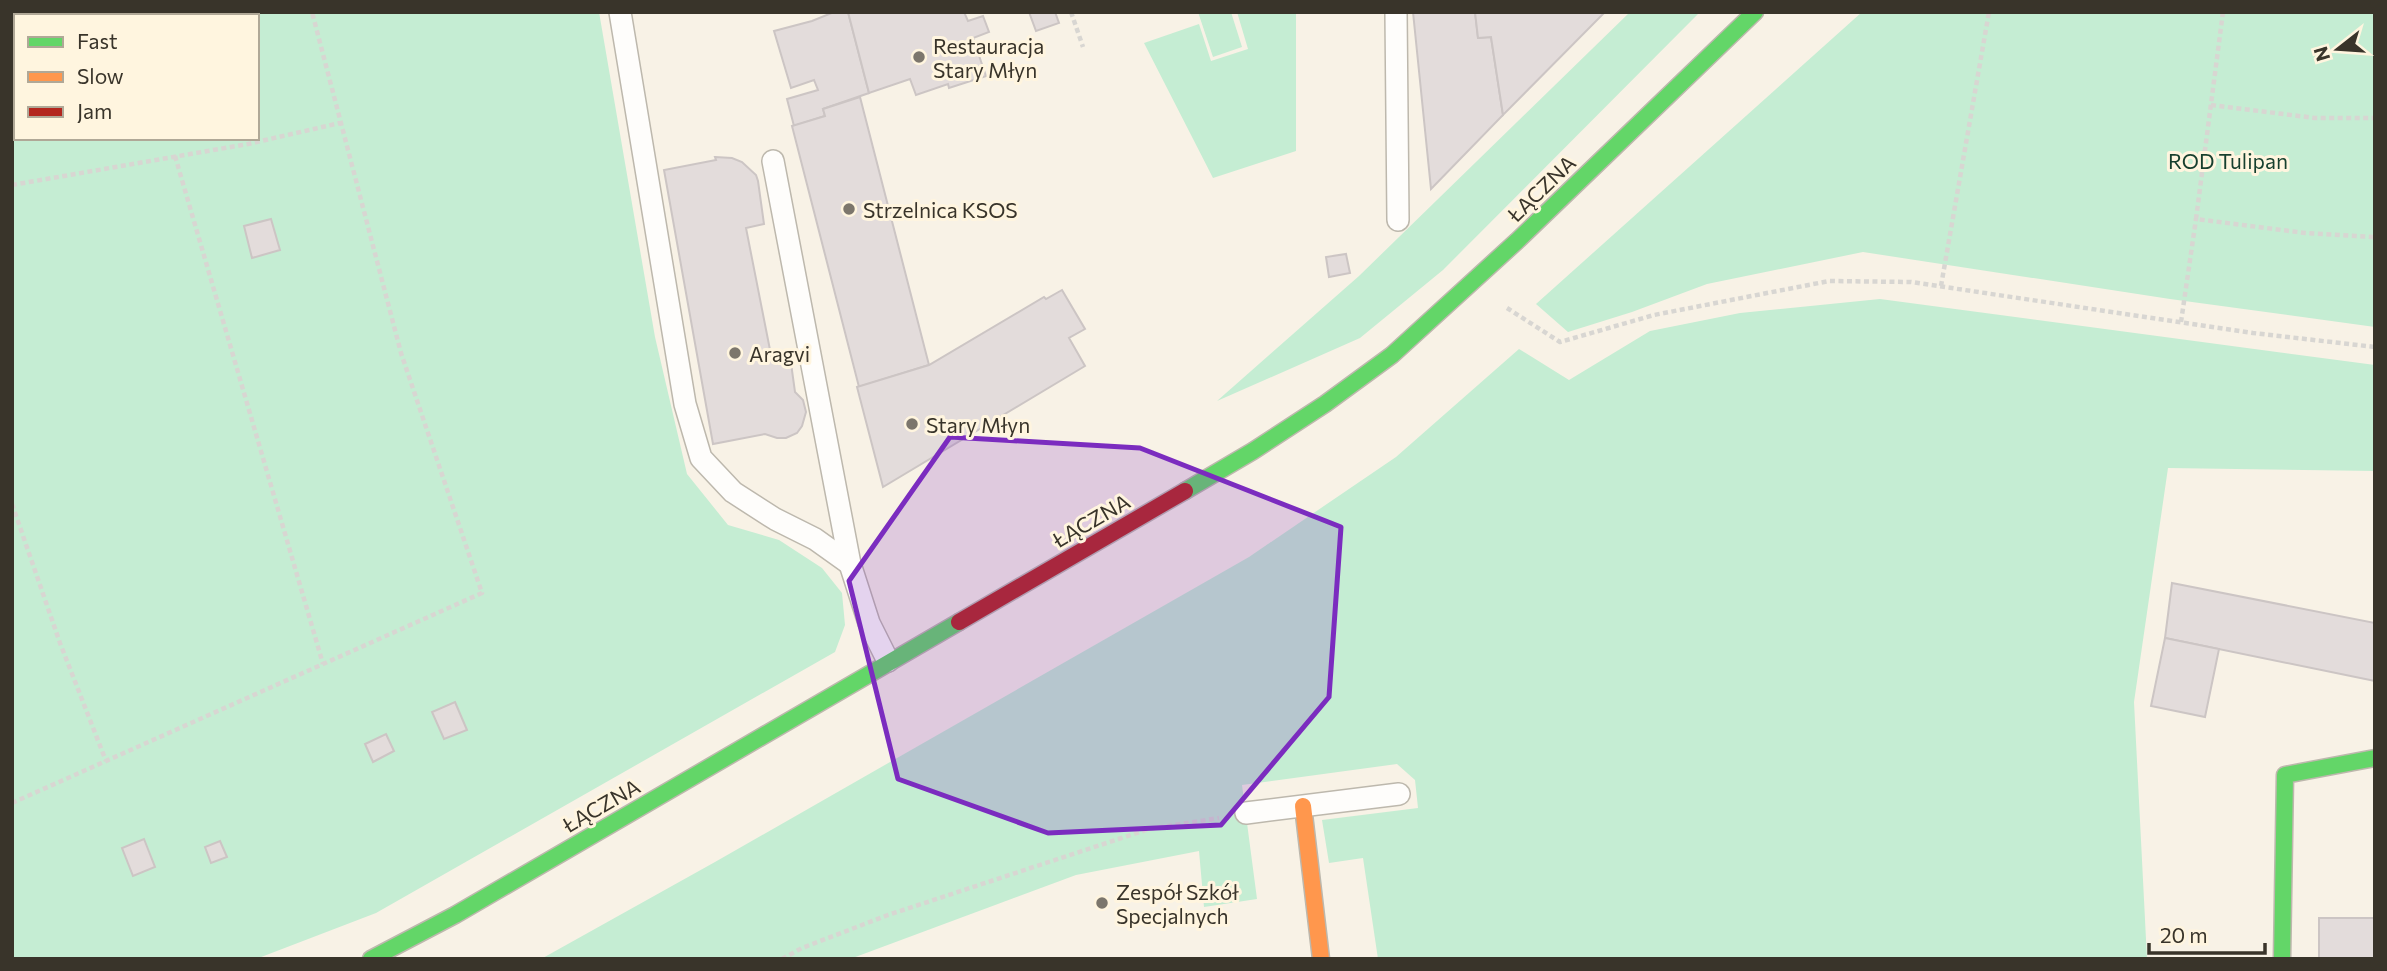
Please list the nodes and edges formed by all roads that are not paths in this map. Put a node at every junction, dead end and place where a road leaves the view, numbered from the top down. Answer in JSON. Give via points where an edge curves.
{"nodes":[{"id":1,"x":620,"y":12,"type":"edge"},
{"id":2,"x":1395,"y":12,"type":"edge"},
{"id":3,"x":1748,"y":14,"type":"edge"},
{"id":4,"x":774,"y":161,"type":"dead end"},
{"id":5,"x":1398,"y":219,"type":"dead end"},
{"id":6,"x":850,"y":564,"type":"junction"},
{"id":7,"x":888,"y":661,"type":"junction"},
{"id":8,"x":2375,"y":758,"type":"edge"},
{"id":9,"x":1399,"y":794,"type":"dead end"},
{"id":10,"x":1303,"y":806,"type":"junction"},
{"id":11,"x":1246,"y":813,"type":"road end"},
{"id":12,"x":371,"y":959,"type":"edge"},
{"id":13,"x":1321,"y":959,"type":"edge"},
{"id":14,"x":2282,"y":959,"type":"edge"}],
"edges":[{"from":1,"to":6,"type":"lane","via":[[685,404],[701,458],[733,492]]},
{"from":2,"to":5,"type":"lane"},
{"from":3,"to":7,"type":"main road","name":"ŁĄCZNA","via":[[1517,241],[1392,355],[1253,451]]},
{"from":4,"to":6,"type":"lane"},
{"from":6,"to":7,"type":"lane","via":[[869,623]]},
{"from":7,"to":12,"type":"main road","name":"ŁĄCZNA","via":[[455,915]]},
{"from":8,"to":14,"type":"main road","via":[[2285,775]]},
{"from":9,"to":10,"type":"lane"},
{"from":10,"to":11,"type":"lane"},
{"from":10,"to":13,"type":"main road"}]}
